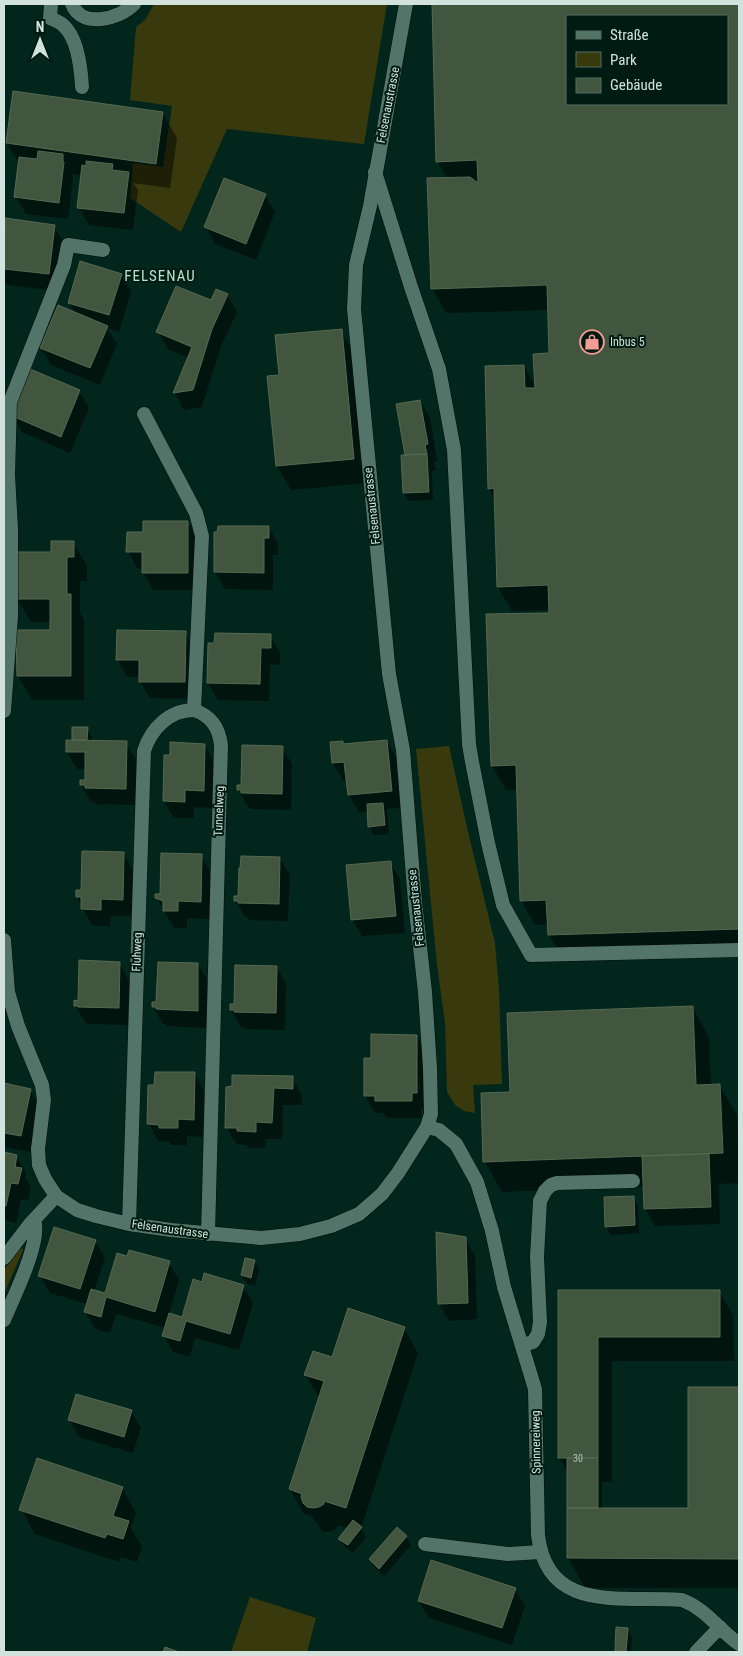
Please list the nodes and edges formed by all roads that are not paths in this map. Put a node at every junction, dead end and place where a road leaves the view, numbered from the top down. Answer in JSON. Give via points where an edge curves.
{"nodes":[{"id":1,"x":51,"y":4,"type":"edge"},
{"id":2,"x":72,"y":4,"type":"edge"},
{"id":3,"x":134,"y":4,"type":"edge"},
{"id":4,"x":406,"y":4,"type":"edge"},
{"id":5,"x":82,"y":87,"type":"dead end"},
{"id":6,"x":376,"y":172,"type":"junction"},
{"id":7,"x":103,"y":250,"type":"dead end"},
{"id":8,"x":144,"y":414,"type":"dead end"},
{"id":9,"x":194,"y":710,"type":"junction"},
{"id":10,"x":4,"y":711,"type":"edge"},
{"id":11,"x":4,"y":940,"type":"edge"},
{"id":12,"x":739,"y":950,"type":"edge"},
{"id":13,"x":427,"y":1127,"type":"junction"},
{"id":14,"x":633,"y":1181,"type":"dead end"},
{"id":15,"x":56,"y":1196,"type":"junction"},
{"id":16,"x":34,"y":1220,"type":"junction"},
{"id":17,"x":129,"y":1224,"type":"junction"},
{"id":18,"x":208,"y":1234,"type":"junction"},
{"id":19,"x":4,"y":1258,"type":"edge"},
{"id":20,"x":4,"y":1320,"type":"edge"},
{"id":21,"x":523,"y":1345,"type":"junction"},
{"id":22,"x":425,"y":1544,"type":"dead end"},
{"id":23,"x":540,"y":1552,"type":"junction"},
{"id":24,"x":720,"y":1627,"type":"junction"},
{"id":25,"x":739,"y":1644,"type":"edge"},
{"id":26,"x":696,"y":1652,"type":"edge"}],
"edges":[{"from":1,"to":5,"type":"street","via":[[50,18],[64,26],[76,49]]},
{"from":2,"to":3,"type":"street","via":[[74,10],[95,19],[120,15]]},
{"from":4,"to":6,"type":"street","name":"Felsenaustrasse"},
{"from":6,"to":12,"type":"street","via":[[439,370],[454,450],[469,744],[502,905],[531,955]]},
{"from":6,"to":13,"type":"street","name":"Felsenaustrasse","via":[[356,265],[354,316],[389,674],[403,750],[425,992],[431,1114]]},
{"from":7,"to":10,"type":"street","via":[[68,245],[64,265],[10,402],[11,616]]},
{"from":8,"to":9,"type":"street","via":[[196,513],[202,536]]},
{"from":9,"to":17,"type":"street","name":"Fluhweg","via":[[177,713],[161,723],[147,740],[144,751]]},
{"from":9,"to":18,"type":"street","name":"Tunnelweg","via":[[211,719],[220,734],[221,745]]},
{"from":11,"to":15,"type":"street","name":"Felsenaustrasse","via":[[8,992],[42,1085],[44,1100],[39,1165]]},
{"from":13,"to":18,"type":"street","name":"Felsenaustrasse","via":[[382,1194],[347,1220],[283,1236],[261,1238]]},
{"from":13,"to":21,"type":"street","name":"Spinnereiweg","via":[[439,1130],[456,1144],[477,1182]]},
{"from":14,"to":21,"type":"street","via":[[557,1183],[545,1191],[540,1201],[538,1221],[540,1322],[533,1342]]},
{"from":15,"to":16,"type":"street"},
{"from":15,"to":17,"type":"street","name":"Felsenaustrasse","via":[[77,1210]]},
{"from":16,"to":19,"type":"street"},
{"from":16,"to":20,"type":"street","via":[[32,1250]]},
{"from":17,"to":18,"type":"street","name":"Felsenaustrasse"},
{"from":21,"to":23,"type":"street","name":"Spinnereiweg","via":[[535,1389]]},
{"from":22,"to":23,"type":"street","via":[[508,1554]]},
{"from":23,"to":24,"type":"street","name":"Spinnereiweg","via":[[544,1563],[558,1580],[579,1593],[607,1598],[682,1600],[702,1610]]},
{"from":24,"to":25,"type":"street","name":"Spinnereiweg"},
{"from":24,"to":26,"type":"street"}]}
